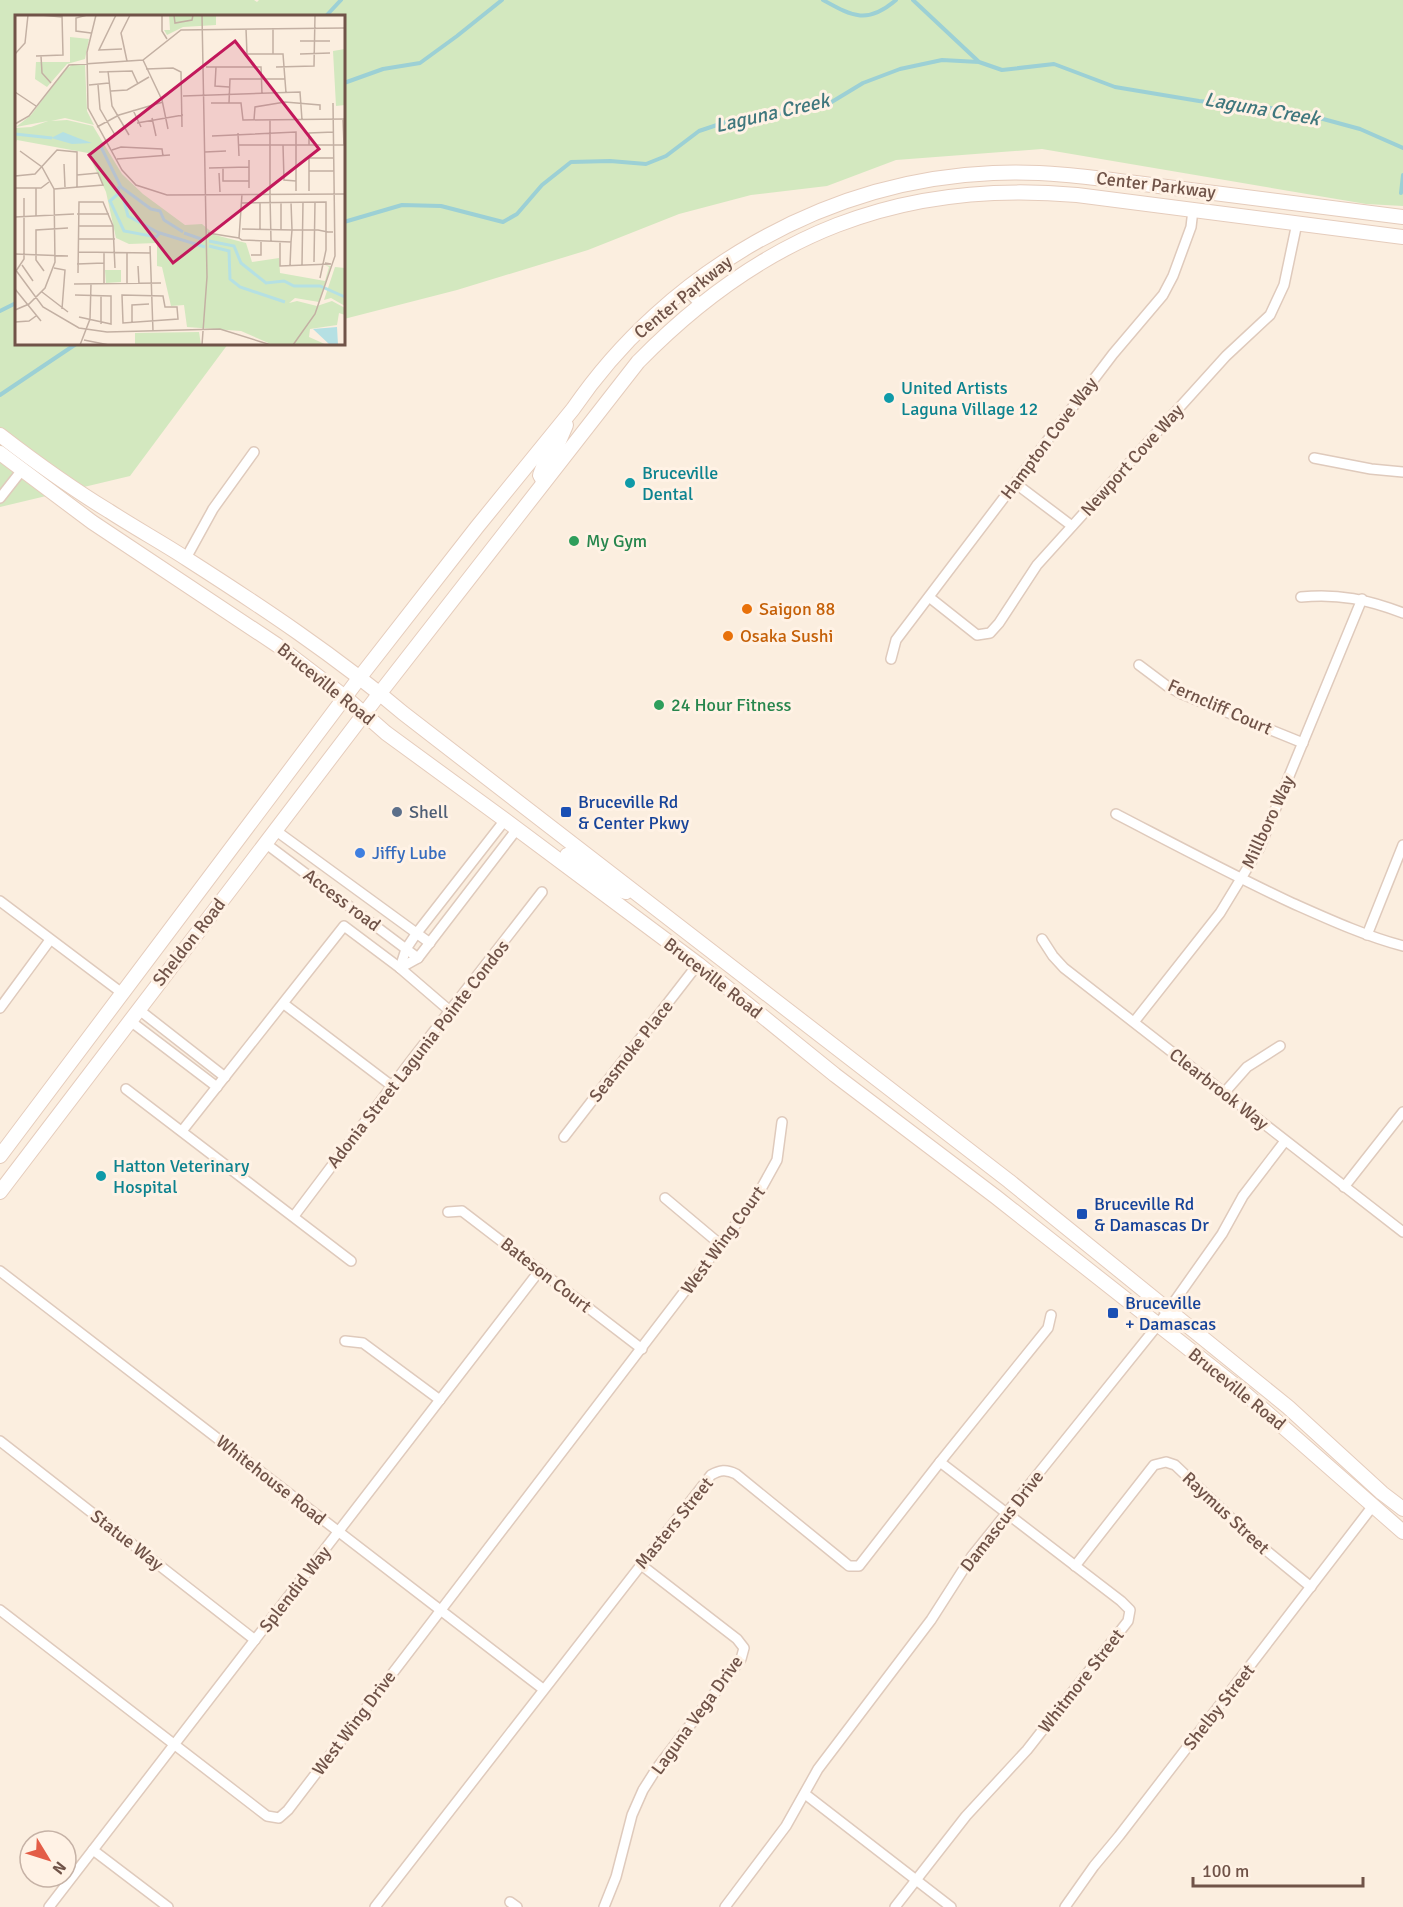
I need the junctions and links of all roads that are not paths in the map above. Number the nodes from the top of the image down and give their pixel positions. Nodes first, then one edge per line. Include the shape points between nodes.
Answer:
1 (1193, 210) junction
2 (1403, 217) edge
3 (1297, 223) junction
4 (1403, 237) edge
5 (686, 290) junction
6 (671, 302) junction
7 (700, 304) junction
8 (685, 317) junction
9 (573, 409) junction
10 (2, 437) edge
11 (254, 452) dead end
12 (0, 453) edge
13 (1314, 458) dead end
14 (22, 470) junction
15 (1403, 472) edge
16 (544, 482) junction
17 (1015, 483) junction
18 (0, 498) edge
19 (1072, 526) junction
20 (186, 558) junction
21 (929, 597) junction
22 (1301, 597) dead end
23 (1362, 599) junction
24 (1403, 613) edge
25 (891, 659) dead end
26 (1139, 665) dead end
27 (360, 677) junction
28 (380, 693) junction
29 (345, 698) junction
30 (364, 715) junction
31 (1303, 743) junction
32 (1116, 813) dead end
33 (505, 820) junction
34 (517, 829) junction
35 (275, 830) junction
36 (534, 842) junction
37 (265, 843) junction
38 (1403, 845) edge
39 (1242, 879) junction
40 (631, 890) junction
41 (542, 892) dead end
42 (0, 901) edge
43 (416, 934) junction
44 (1367, 934) junction
45 (1042, 939) dead end
46 (50, 940) junction
47 (430, 943) junction
48 (1403, 946) edge
49 (406, 949) junction
50 (418, 958) junction
51 (698, 964) junction
52 (400, 968) junction
53 (122, 993) junction
54 (284, 1004) junction
55 (0, 1008) edge
56 (450, 1011) junction
57 (134, 1014) junction
58 (1134, 1022) junction
59 (1280, 1046) dead end
60 (225, 1077) junction
61 (392, 1086) junction
62 (217, 1087) junction
63 (126, 1089) dead end
64 (1224, 1093) junction
65 (1403, 1112) edge
66 (782, 1122) dead end
67 (182, 1131) junction
68 (564, 1137) dead end
69 (1285, 1141) junction
70 (0, 1156) edge
71 (1344, 1187) junction
72 (0, 1192) edge
73 (665, 1198) dead end
74 (448, 1212) dead end
75 (294, 1216) junction
76 (1403, 1232) edge
77 (721, 1245) junction
78 (351, 1262) dead end
79 (540, 1270) junction
80 (0, 1271) edge
81 (1167, 1310) junction
82 (1051, 1315) dead end
83 (1157, 1326) junction
84 (345, 1341) dead end
85 (642, 1349) junction
86 (440, 1400) junction
87 (0, 1440) edge
88 (940, 1462) junction
89 (1372, 1507) junction
90 (1403, 1509) edge
91 (1007, 1514) junction
92 (339, 1532) junction
93 (1403, 1532) edge
94 (640, 1564) junction
95 (1075, 1566) junction
96 (1311, 1587) junction
97 (0, 1610) edge
98 (440, 1610) junction
99 (255, 1640) junction
100 (543, 1689) junction
101 (173, 1745) junction
102 (805, 1794) junction
103 (93, 1850) junction
104 (916, 1880) junction
105 (49, 1907) edge
106 (168, 1907) edge
107 (375, 1907) edge
108 (604, 1907) edge
109 (725, 1907) edge
110 (895, 1907) edge
111 (951, 1907) edge
112 (1065, 1907) edge

1 - 3 main road, Center Parkway
1 - 7 main road, Center Parkway via 1040,192 930,199 881,210 813,235 750,268
1 - 17 street, Hampton Cove Way via 1191,227 1163,295
2 - 5 main road, Center Parkway via 1069,174 969,174 892,188 825,209 763,238
3 - 4 main road, Center Parkway
3 - 19 street, Newport Cove Way via 1284,285 1270,315 1226,356
5 - 6 main road, Center Parkway
5 - 7 street
6 - 8 street
6 - 9 main road, Center Parkway via 626,344
7 - 8 main road, Center Parkway
8 - 16 main road, Center Parkway via 638,362
9 - 16 main road via 557,446 542,468
9 - 27 main road, Center Parkway
10 - 20 main road, Bruceville Road via 107,510
11 - 20 street via 216,505
12 - 14 main road, Bruceville Road
13 - 15 street
14 - 18 street
14 - 29 main road, Bruceville Road via 92,522 277,645
16 - 28 main road, Center Parkway
17 - 19 street
17 - 21 street, Hampton Cove Way
19 - 21 street, Newport Cove Way via 1036,565 990,633 977,634
20 - 27 main road, Bruceville Road
21 - 25 street, Hampton Cove Way via 896,640
22 - 23 street
23 - 24 street
23 - 31 street, Millboro Way
26 - 31 street, Ferncliff Court via 1182,694
27 - 28 main road, Bruceville Road
27 - 29 main road, Sheldon Road
28 - 30 main road, Sheldon Road
28 - 40 main road, Bruceville Road
29 - 30 main road, Bruceville Road
29 - 53 main road, Sheldon Road
30 - 33 main road, Bruceville Road
30 - 35 main road, Sheldon Road
31 - 39 street, Millboro Way via 1259,849
32 - 39 street
33 - 34 main road, Bruceville Road
33 - 43 street
34 - 36 main road, Bruceville Road
34 - 47 street
35 - 37 main road, Sheldon Road
35 - 43 street
36 - 40 main road via 558,848 616,889
36 - 51 main road, Bruceville Road
37 - 49 street, Access road
37 - 57 main road, Sheldon Road
38 - 44 street
39 - 44 street
39 - 58 street, Millboro Way
40 - 81 main road, Bruceville Road via 984,1161
41 - 56 street, Adonia Street Lagunia Pointe Condos
42 - 46 street
43 - 47 street
43 - 49 street
44 - 48 street
45 - 58 street, Clearbrook Way via 1064,968
46 - 53 street
46 - 55 street
47 - 50 street
49 - 50 street, Access road
49 - 52 street
50 - 52 street
51 - 68 street, Seasmoke Place
51 - 83 main road, Bruceville Road
52 - 54 street via 344,926
52 - 56 street
53 - 70 main road, Sheldon Road
54 - 60 street
54 - 61 street
56 - 61 street, Adonia Street Lagunia Pointe Condos
57 - 60 street
57 - 62 street
57 - 72 main road, Sheldon Road
58 - 64 street, Clearbrook Way
59 - 64 street via 1247,1067
60 - 62 street
61 - 75 street, Adonia Street Lagunia Pointe Condos
62 - 67 street
63 - 67 street
64 - 69 street, Clearbrook Way
65 - 71 street
66 - 77 street, West Wing Court via 777,1160 756,1198
67 - 75 street
69 - 71 street, Clearbrook Way
69 - 81 street, Damascus Drive
71 - 76 street, Clearbrook Way
73 - 77 street
74 - 79 street, Bateson Court via 462,1211
75 - 78 street
77 - 85 street, West Wing Court
79 - 85 street, Bateson Court
79 - 86 street, Splendid Way
80 - 92 street, Whitehouse Road
81 - 83 street, Damascus Drive
81 - 90 main road, Bruceville Road via 1288,1407
82 - 88 street, Masters Street via 1048,1328
83 - 89 main road, Bruceville Road via 1269,1413
83 - 91 street, Damascus Drive
84 - 86 street via 363,1343
85 - 98 street, West Wing Drive
86 - 92 street, Splendid Way
87 - 99 street, Statue Way
88 - 91 street, Whitmore Street
88 - 94 street, Masters Street via 859,1566 849,1566 728,1470 711,1475
89 - 93 main road, Bruceville Road
89 - 96 street, Shelby Street
91 - 95 street, Whitmore Street
91 - 102 street, Damascus Drive via 972,1556 932,1620 818,1769
92 - 98 street, Whitehouse Road
92 - 99 street, Splendid Way
94 - 100 street, Masters Street
94 - 108 street, Laguna Vega Drive via 744,1648 741,1659 643,1790
95 - 96 street, Raymus Street via 1154,1465 1166,1462 1197,1484 1256,1542
95 - 104 street, Whitmore Street via 1130,1610 1128,1621 1027,1750 966,1816
96 - 112 street, Shelby Street
97 - 101 street, West Wing Drive
98 - 100 street, Whitehouse Road
98 - 101 street, West Wing Drive via 279,1818 267,1816
99 - 101 street, Splendid Way
100 - 107 street, Masters Street
101 - 103 street, Splendid Way
102 - 104 street
102 - 109 street, Damascus Drive via 780,1835
103 - 105 street, Splendid Way
103 - 106 street
104 - 110 street, Whitmore Street
104 - 111 street

